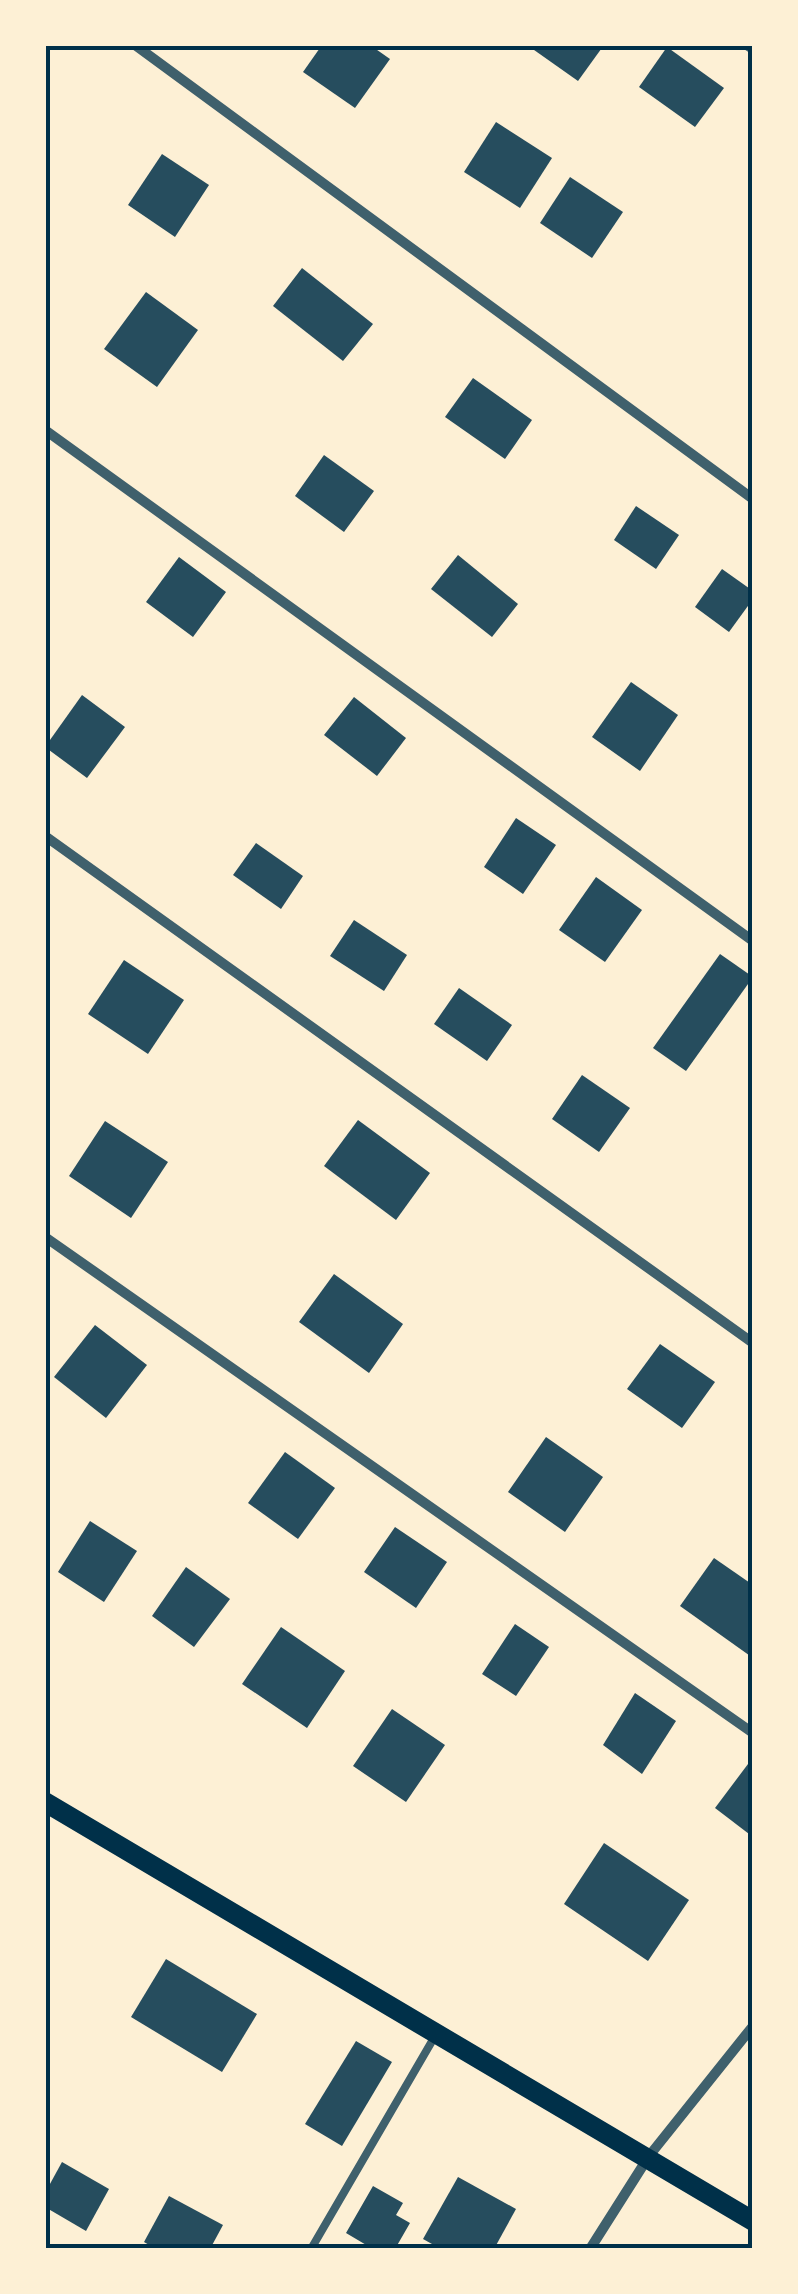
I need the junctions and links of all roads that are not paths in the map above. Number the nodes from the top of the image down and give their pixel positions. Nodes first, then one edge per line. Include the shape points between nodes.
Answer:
1 (135, 45) edge
2 (45, 430) edge
3 (753, 499) edge
4 (45, 836) edge
5 (753, 941) edge
6 (45, 1237) edge
7 (753, 1343) edge
8 (753, 1733) edge
9 (45, 1802) edge
10 (753, 2026) edge
11 (438, 2032) junction
12 (649, 2156) junction
13 (753, 2222) edge
14 (310, 2249) edge
15 (590, 2249) edge

1 - 3 street
2 - 5 street
4 - 7 street
6 - 8 street
9 - 11 main road
10 - 12 street
11 - 12 main road
11 - 14 lane
12 - 13 main road
12 - 15 street

